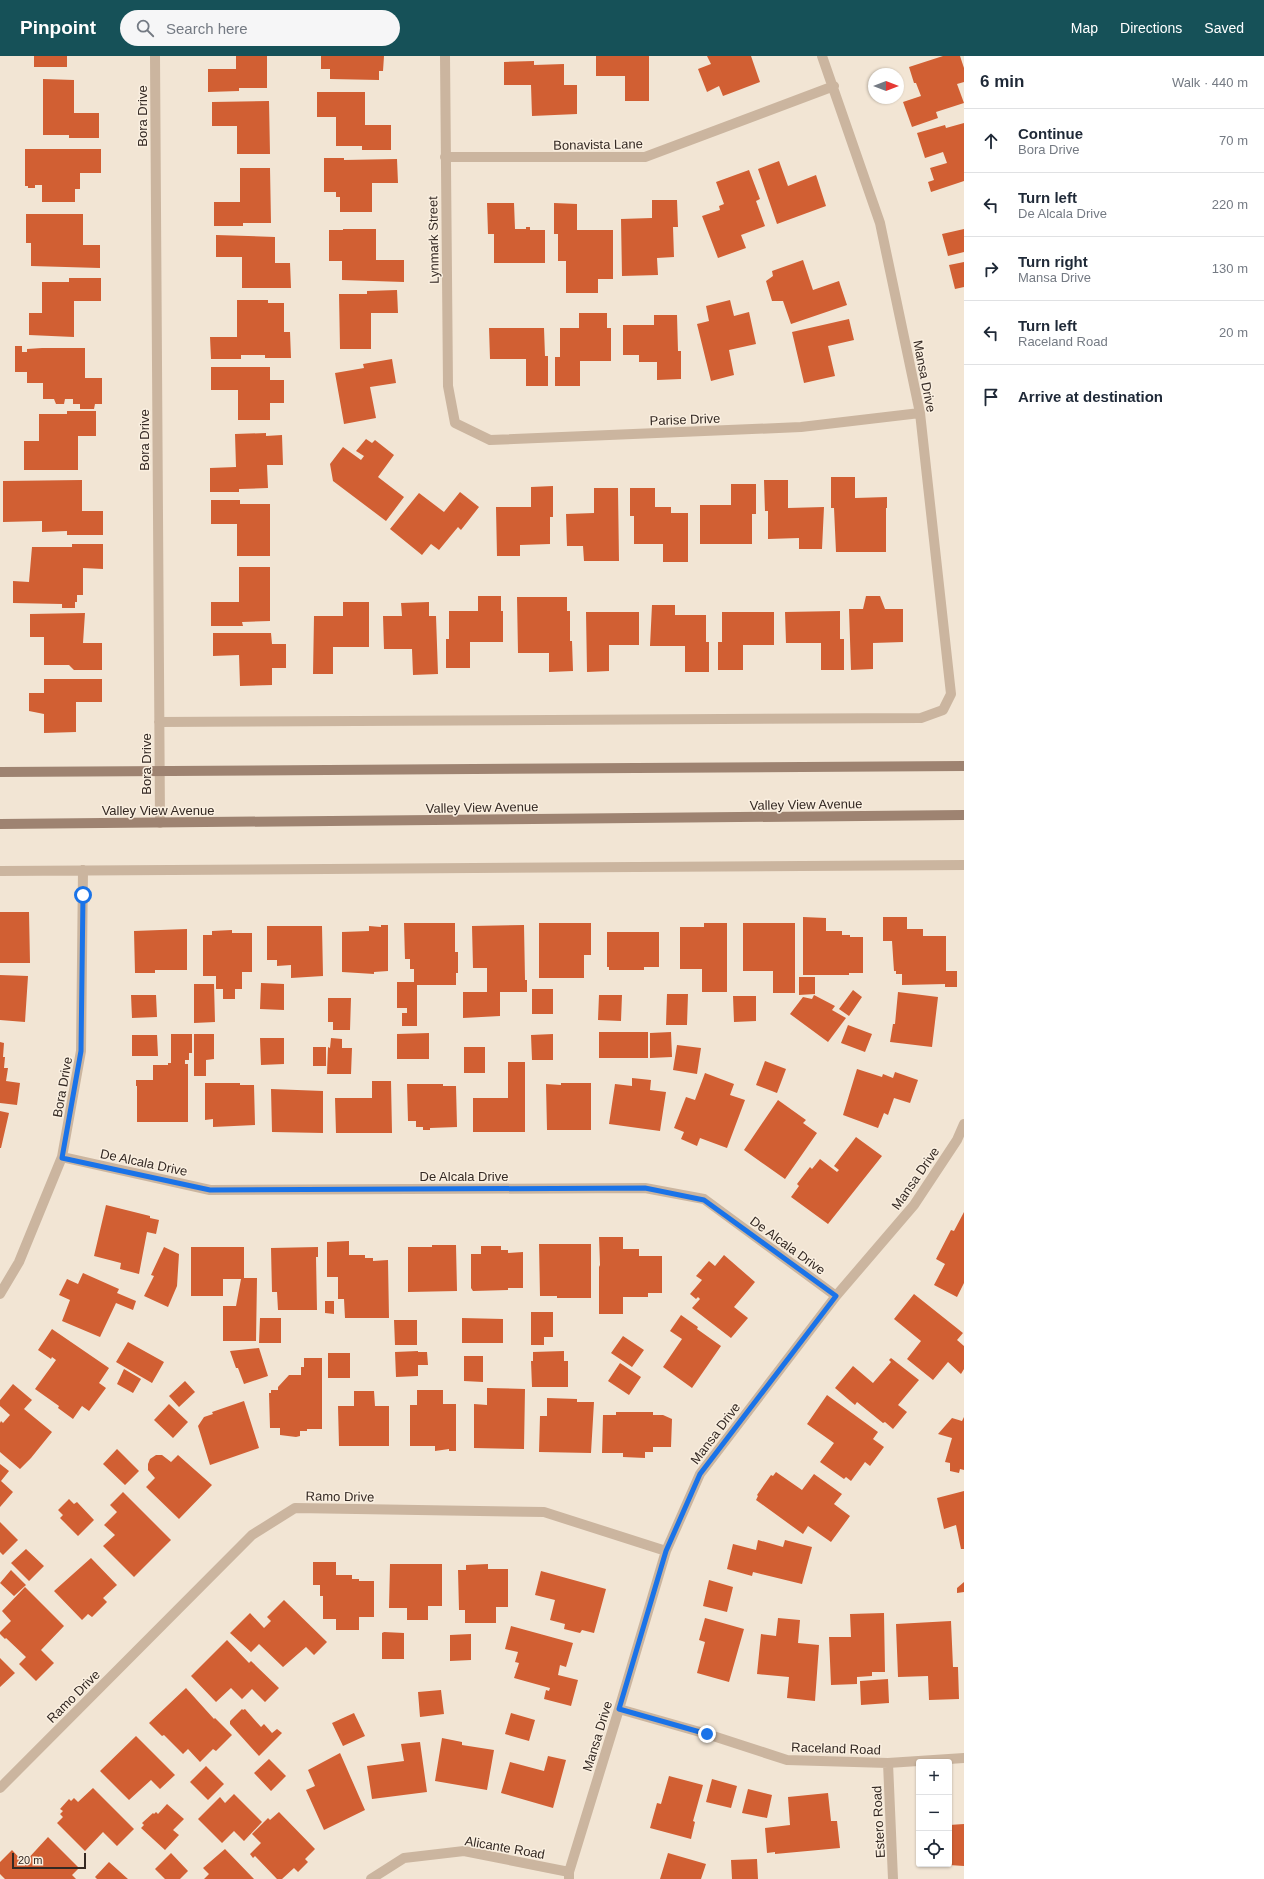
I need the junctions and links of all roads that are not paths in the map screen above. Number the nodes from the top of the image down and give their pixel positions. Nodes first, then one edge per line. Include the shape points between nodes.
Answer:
1 (155, 56) edge
2 (445, 56) edge
3 (822, 56) edge
4 (834, 86) junction
5 (445, 157) junction
6 (920, 413) junction
7 (455, 423) joint
8 (159, 722) junction
9 (964, 766) edge
10 (160, 771) junction
11 (0, 772) edge
12 (964, 815) edge
13 (160, 823) junction
14 (0, 824) edge
15 (964, 865) edge
16 (83, 870) junction
17 (0, 871) edge
18 (964, 1124) edge
19 (960, 1142) edge
20 (62, 1158) junction
21 (0, 1294) edge
22 (836, 1296) junction
23 (666, 1551) junction
24 (619, 1709) junction
25 (964, 1758) edge
26 (888, 1763) junction
27 (0, 1788) edge
28 (569, 1875) edge
29 (371, 1879) edge
30 (893, 1879) edge

1 - 8 street, Bora Drive
2 - 5 street, Lynmark Street
3 - 4 street, Mansa Drive
4 - 5 street, Bonavista Lane via 645,157
4 - 6 street, Mansa Drive via 880,223
5 - 7 street, Lynmark Street via 448,386
6 - 7 street, Parise Drive via 801,427 490,440
6 - 8 street, Mansa Drive via 951,694 943,710 921,718
8 - 10 street, Bora Drive
9 - 10 main road
10 - 11 main road
10 - 13 street, Bora Drive
12 - 13 main road, Valley View Avenue
13 - 14 main road, Valley View Avenue
15 - 16 street
16 - 17 street
16 - 20 street, Bora Drive via 81,1051
18 - 19 street, Mansa Drive
19 - 22 street, Mansa Drive via 914,1205
20 - 21 street, Bora Drive via 19,1262
20 - 22 street, De Alcala Drive via 210,1190 645,1188 704,1200
22 - 23 street, Mansa Drive via 700,1474
23 - 24 street, Mansa Drive
23 - 27 street, Ramo Drive via 544,1512 296,1508 252,1535
24 - 26 street, Raceland Road via 787,1760
24 - 28 street, Mansa Drive
25 - 26 street, Raceland Road
26 - 30 street, Estero Road
28 - 29 street, Alicante Road via 464,1851 404,1858

